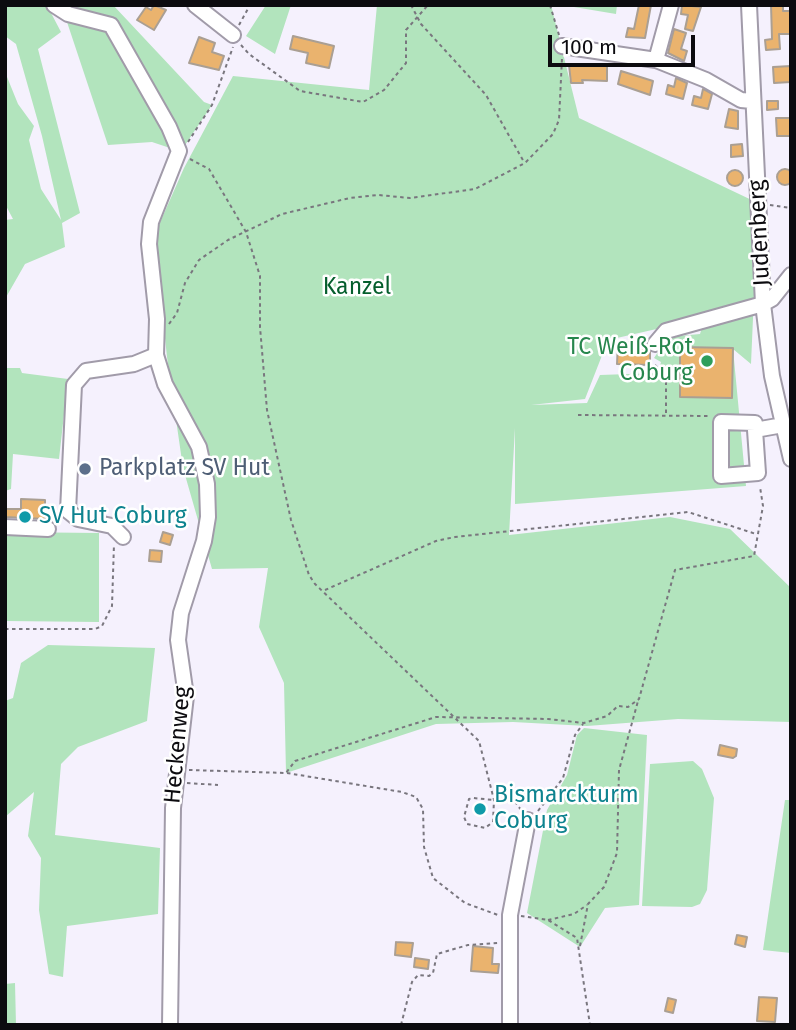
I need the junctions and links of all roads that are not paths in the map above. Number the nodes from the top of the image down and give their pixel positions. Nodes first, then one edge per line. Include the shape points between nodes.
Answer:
1 (54, 5) edge
2 (195, 5) edge
3 (671, 5) edge
4 (748, 5) edge
5 (233, 35) road end
6 (562, 46) road end
7 (656, 60) junction
8 (752, 101) junction
9 (791, 275) edge
10 (763, 304) junction
11 (655, 344) dead end
12 (156, 348) junction
13 (783, 425) junction
14 (755, 430) junction
15 (791, 459) edge
16 (5, 527) edge
17 (48, 530) dead end
18 (118, 531) road end
19 (528, 820) road end
20 (170, 1025) edge
21 (510, 1025) edge

1 - 12 street, Heckenweg via 68,14 111,25 176,139 179,154 151,222
2 - 5 street
3 - 7 street
4 - 8 street, Judenberg
6 - 7 street
7 - 8 street
8 - 10 street, Judenberg
9 - 10 street
10 - 11 street via 666,331
10 - 13 street, Judenberg
12 - 18 street via 134,364 86,371 74,385 68,511 78,519
12 - 20 street, Heckenweg via 165,384 199,447 208,484 204,541 181,613 178,640 186,696 176,775
13 - 14 street
13 - 15 street, Judenberg
14 - 14 street via 755,423 721,422 721,475 758,473
16 - 17 street
19 - 21 street via 510,915

